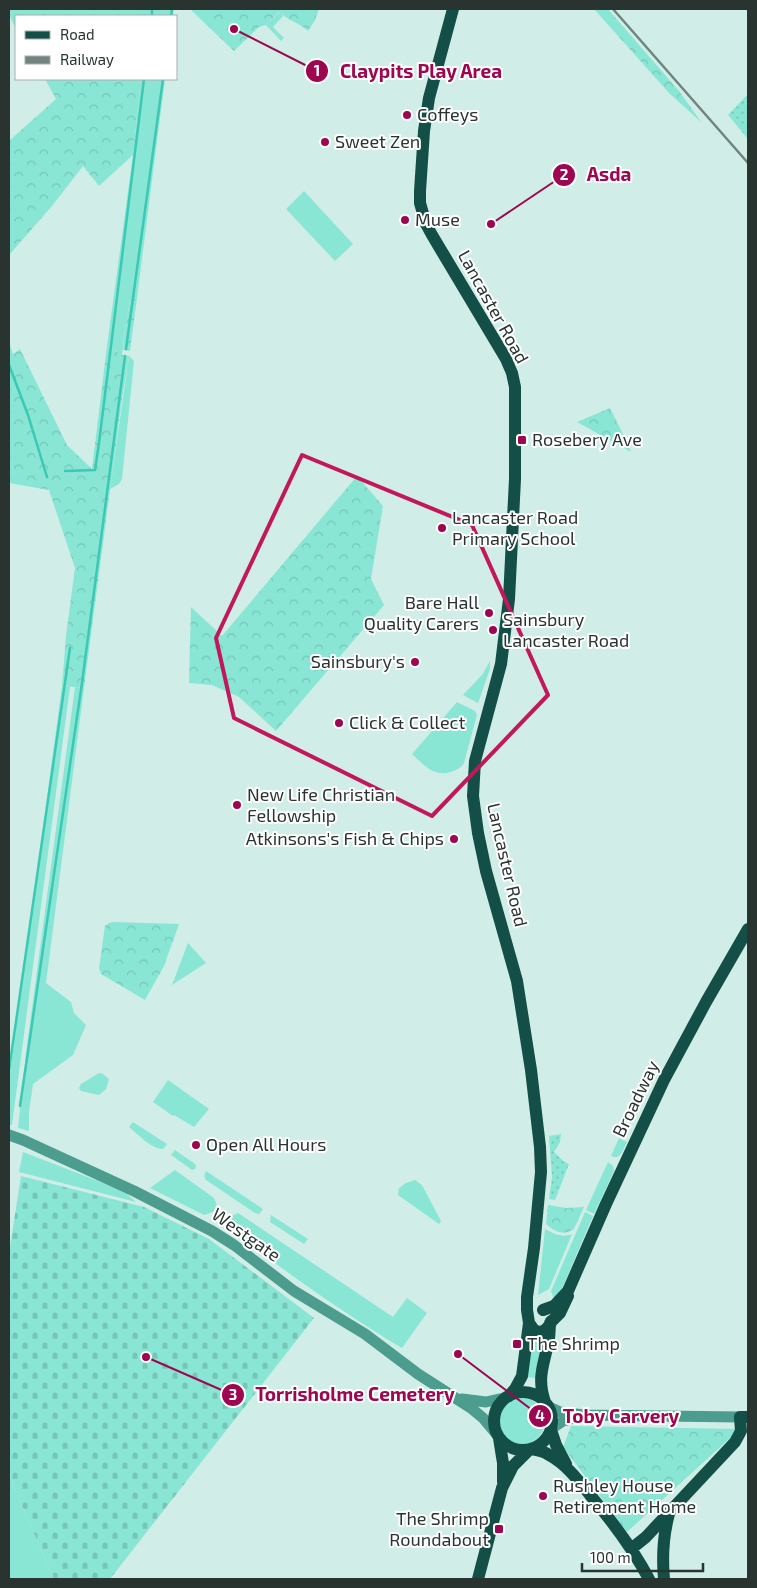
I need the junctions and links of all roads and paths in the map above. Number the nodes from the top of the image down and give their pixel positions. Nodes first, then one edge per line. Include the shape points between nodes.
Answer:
1 (453, 9) edge
2 (748, 929) edge
3 (9, 1135) edge
4 (530, 1278) junction
5 (568, 1291) junction
6 (542, 1310) junction
7 (529, 1322) junction
8 (550, 1324) junction
9 (446, 1394) junction
10 (508, 1396) junction
11 (546, 1404) junction
12 (584, 1416) junction
13 (744, 1417) edge
14 (551, 1429) junction
15 (499, 1437) junction
16 (530, 1449) junction
17 (573, 1474) junction
18 (502, 1488) junction
19 (670, 1512) junction
20 (631, 1549) junction
21 (478, 1579) edge
22 (649, 1579) edge
23 (664, 1579) edge

1 - 4 main road, Lancaster Road via 426,116 420,202 429,229 506,359 515,387 510,599 501,664 475,761 473,790 484,863 517,981 532,1079 541,1172
2 - 5 main road, Broadway via 664,1080
3 - 9 street, Westgate via 134,1191 212,1231 294,1291 365,1334
4 - 6 main road, Lancaster Road via 534,1300
4 - 7 main road, Lancaster Road via 526,1302
5 - 6 main road, Broadway via 554,1306
5 - 8 main road, Broadway via 564,1308
6 - 7 main road via 531,1313
6 - 8 main road via 549,1315
7 - 8 main road via 539,1332
7 - 10 main road, Lancaster Road via 522,1376
8 - 11 main road via 541,1381
9 - 10 street, Westgate via 481,1402
9 - 15 street, Westgate via 483,1418
10 - 11 main road via 525,1392 539,1397
10 - 15 main road via 494,1418
11 - 12 street via 560,1412
11 - 14 main road via 551,1414
12 - 13 street
12 - 14 street via 563,1421
13 - 19 main road via 739,1437
14 - 16 main road via 544,1441
14 - 17 main road
15 - 16 main road via 512,1448
15 - 18 main road via 504,1463
16 - 17 main road via 552,1456
16 - 18 main road via 514,1466
17 - 20 main road
18 - 21 main road
19 - 20 main road
19 - 23 main road via 663,1549
20 - 22 main road

